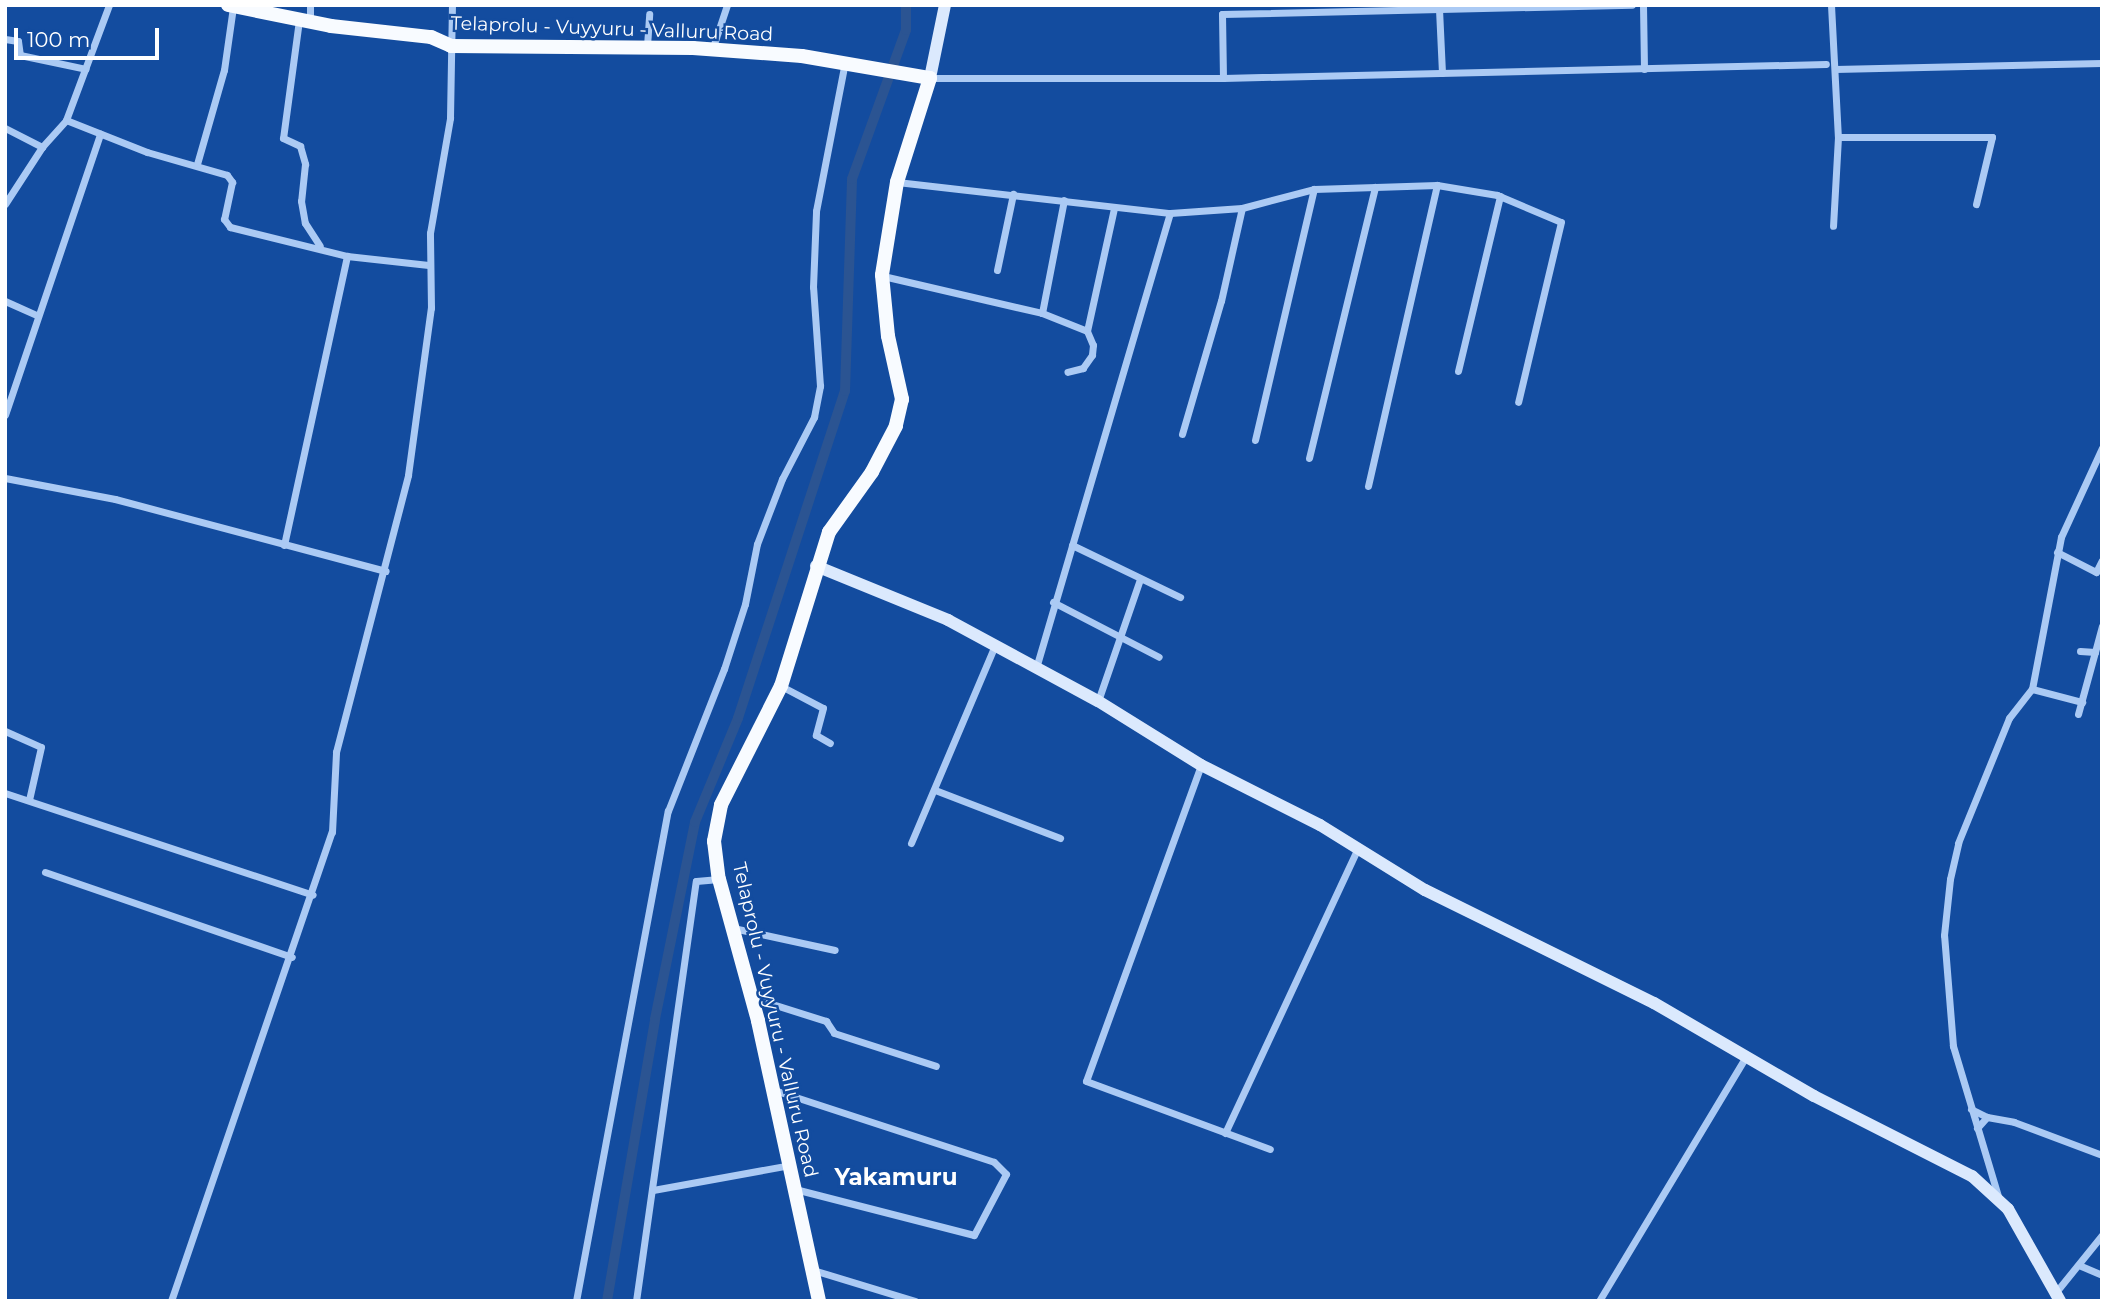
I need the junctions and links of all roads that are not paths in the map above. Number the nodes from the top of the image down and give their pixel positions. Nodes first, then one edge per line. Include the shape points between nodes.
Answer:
1 (109, 5) edge
2 (452, 5) edge
3 (727, 5) edge
4 (945, 5) edge
5 (1632, 5) edge
6 (1643, 5) edge
7 (1831, 5) edge
8 (230, 6) edge
9 (1439, 9) junction
10 (649, 14) dead end
11 (306, 15) edge
12 (5, 39) edge
13 (451, 46) junction
14 (647, 46) junction
15 (711, 51) junction
16 (845, 61) junction
17 (1826, 64) dead end
18 (2102, 64) edge
19 (86, 69) junction
20 (1644, 69) junction
21 (1835, 69) junction
22 (1442, 73) junction
23 (930, 78) junction
24 (1223, 78) junction
25 (66, 120) junction
26 (5, 128) edge
27 (100, 134) junction
28 (1838, 137) junction
29 (42, 147) junction
30 (197, 164) junction
31 (897, 182) junction
32 (1437, 185) junction
33 (1376, 187) junction
34 (1314, 190) junction
35 (1013, 194) junction
36 (1500, 197) junction
37 (1064, 200) junction
38 (5, 204) edge
39 (1976, 204) dead end
40 (1114, 208) junction
41 (1242, 208) junction
42 (1170, 213) junction
43 (1833, 226) dead end
44 (320, 246) junction
45 (347, 256) junction
46 (429, 265) junction
47 (997, 270) dead end
48 (882, 275) junction
49 (5, 301) edge
50 (1042, 313) junction
51 (36, 315) junction
52 (1087, 331) junction
53 (1458, 371) dead end
54 (1067, 372) dead end
55 (1518, 402) dead end
56 (5, 415) edge
57 (1182, 435) dead end
58 (1255, 440) dead end
59 (2101, 454) edge
60 (1309, 458) dead end
61 (5, 478) edge
62 (1368, 486) dead end
63 (284, 545) junction
64 (1072, 545) junction
65 (2057, 552) junction
66 (2102, 560) edge
67 (816, 566) junction
68 (386, 571) junction
69 (2099, 574) edge
70 (1140, 579) junction
71 (1180, 597) dead end
72 (1054, 602) junction
73 (2102, 626) edge
74 (1122, 638) junction
75 (995, 645) junction
76 (2080, 651) dead end
77 (2095, 652) junction
78 (1159, 657) dead end
79 (1036, 668) junction
80 (781, 686) junction
81 (2032, 689) junction
82 (1098, 702) junction
83 (2082, 702) junction
84 (2078, 714) dead end
85 (5, 731) edge
86 (830, 743) dead end
87 (1200, 765) junction
88 (935, 790) junction
89 (5, 793) edge
90 (29, 800) junction
91 (1060, 838) dead end
92 (911, 842) dead end
93 (1358, 848) junction
94 (45, 872) dead end
95 (719, 879) junction
96 (313, 895) junction
97 (733, 927) junction
98 (835, 950) dead end
99 (292, 957) junction
100 (752, 997) junction
101 (1746, 1056) junction
102 (936, 1066) dead end
103 (774, 1090) junction
104 (1971, 1110) junction
105 (1987, 1117) junction
106 (1977, 1128) junction
107 (1225, 1133) junction
108 (1270, 1149) dead end
109 (2102, 1155) edge
110 (790, 1166) junction
111 (795, 1189) junction
112 (653, 1190) junction
113 (1998, 1196) junction
114 (2102, 1235) edge
115 (2081, 1266) junction
116 (813, 1270) junction
117 (2102, 1275) edge
118 (2058, 1297) edge
119 (170, 1301) edge
120 (576, 1301) edge
121 (636, 1301) edge
122 (819, 1301) edge
123 (915, 1301) edge
124 (1599, 1301) edge

1 - 19 street
2 - 13 street
3 - 15 street
4 - 23 main road
5 - 9 street
6 - 20 street
7 - 21 street
8 - 11 main road, Telaprolu - Vuyyuru - Valluru Road
8 - 30 street via 224,70
9 - 22 street
9 - 24 street via 1222,14
10 - 14 street
11 - 13 main road, Telaprolu - Vuyyuru - Valluru Road via 431,37
11 - 44 street via 284,138 300,146 305,164 301,201 305,223
12 - 19 street via 18,41 20,55
13 - 14 main road, Telaprolu - Vuyyuru - Valluru Road
13 - 46 street via 450,118
14 - 15 main road, Telaprolu - Vuyyuru - Valluru Road
15 - 16 main road, Telaprolu - Vuyyuru - Valluru Road
16 - 23 main road, Telaprolu - Vuyyuru - Valluru Road
16 - 120 street via 816,211 813,287 820,386 814,416 757,544 728,656 668,811
17 - 20 street
18 - 21 street
19 - 25 street
20 - 22 street
21 - 28 street
22 - 24 street
23 - 24 street
23 - 31 main road, Telaprolu - Vuyyuru - Valluru Road
25 - 27 street
25 - 29 street
26 - 29 street
27 - 30 street via 146,152
27 - 51 street
28 - 39 street via 1992,137
28 - 43 street
29 - 38 street
30 - 44 street via 231,179 224,214 227,225
31 - 35 street
31 - 48 main road, Telaprolu - Vuyyuru - Valluru Road
32 - 33 street
32 - 36 street
32 - 62 street
33 - 34 street
33 - 60 street
34 - 41 street
34 - 58 street
35 - 37 street
35 - 47 street
36 - 53 street
36 - 55 street via 1561,222
37 - 40 street
37 - 50 street
40 - 42 street
40 - 52 street
41 - 42 street
41 - 57 street
42 - 64 street
44 - 45 street
45 - 46 street
45 - 63 street
46 - 68 street via 431,308 420,390 400,521
48 - 50 street
48 - 67 main road, Telaprolu - Vuyyuru - Valluru Road via 888,336 902,399 896,426 872,472 829,532
49 - 51 street
50 - 52 street
51 - 56 street
52 - 54 street via 1093,345 1091,355 1083,368
59 - 65 street
61 - 63 street via 115,499
63 - 68 street
64 - 70 street
64 - 72 street
65 - 69 street
65 - 81 street
66 - 69 street
67 - 75 main road via 914,603
67 - 80 main road, Telaprolu - Vuyyuru - Valluru Road
68 - 96 street via 336,752 332,832
70 - 71 street
70 - 74 street
72 - 74 street
72 - 79 street
73 - 77 street
74 - 78 street
74 - 82 street
75 - 79 main road
75 - 88 street
76 - 77 street
77 - 83 street
79 - 82 main road
80 - 86 street via 823,708 816,735
80 - 95 main road, Telaprolu - Vuyyuru - Valluru Road via 721,804 714,841
81 - 83 street
81 - 104 street via 2009,719 1958,843 1950,879 1944,935 1946,995 1953,1046
82 - 87 main road
83 - 84 street
85 - 90 street via 41,747
87 - 93 main road
87 - 107 street via 1086,1081
88 - 91 street
88 - 92 street
89 - 90 street
90 - 96 street
93 - 101 main road via 1425,890 1615,982
93 - 107 street
94 - 99 street
95 - 97 main road, Telaprolu - Vuyyuru - Valluru Road
95 - 112 street via 696,881
96 - 99 street
97 - 98 street
97 - 100 main road, Telaprolu - Vuyyuru - Valluru Road
99 - 119 street
100 - 102 street via 826,1021 834,1033
100 - 103 main road, Telaprolu - Vuyyuru - Valluru Road
101 - 113 main road via 1972,1176
101 - 124 street
103 - 110 main road, Telaprolu - Vuyyuru - Valluru Road
103 - 111 street via 994,1162 1006,1174 974,1234
104 - 105 street
104 - 106 street
105 - 106 street
105 - 109 street via 2014,1122
106 - 113 street
107 - 108 street
110 - 111 main road, Telaprolu - Vuyyuru - Valluru Road
110 - 112 street
111 - 116 main road, Telaprolu - Vuyyuru - Valluru Road
112 - 121 street
113 - 118 main road
114 - 115 street
115 - 117 street
115 - 118 street
116 - 122 main road, Telaprolu - Vuyyuru - Valluru Road
116 - 123 street

